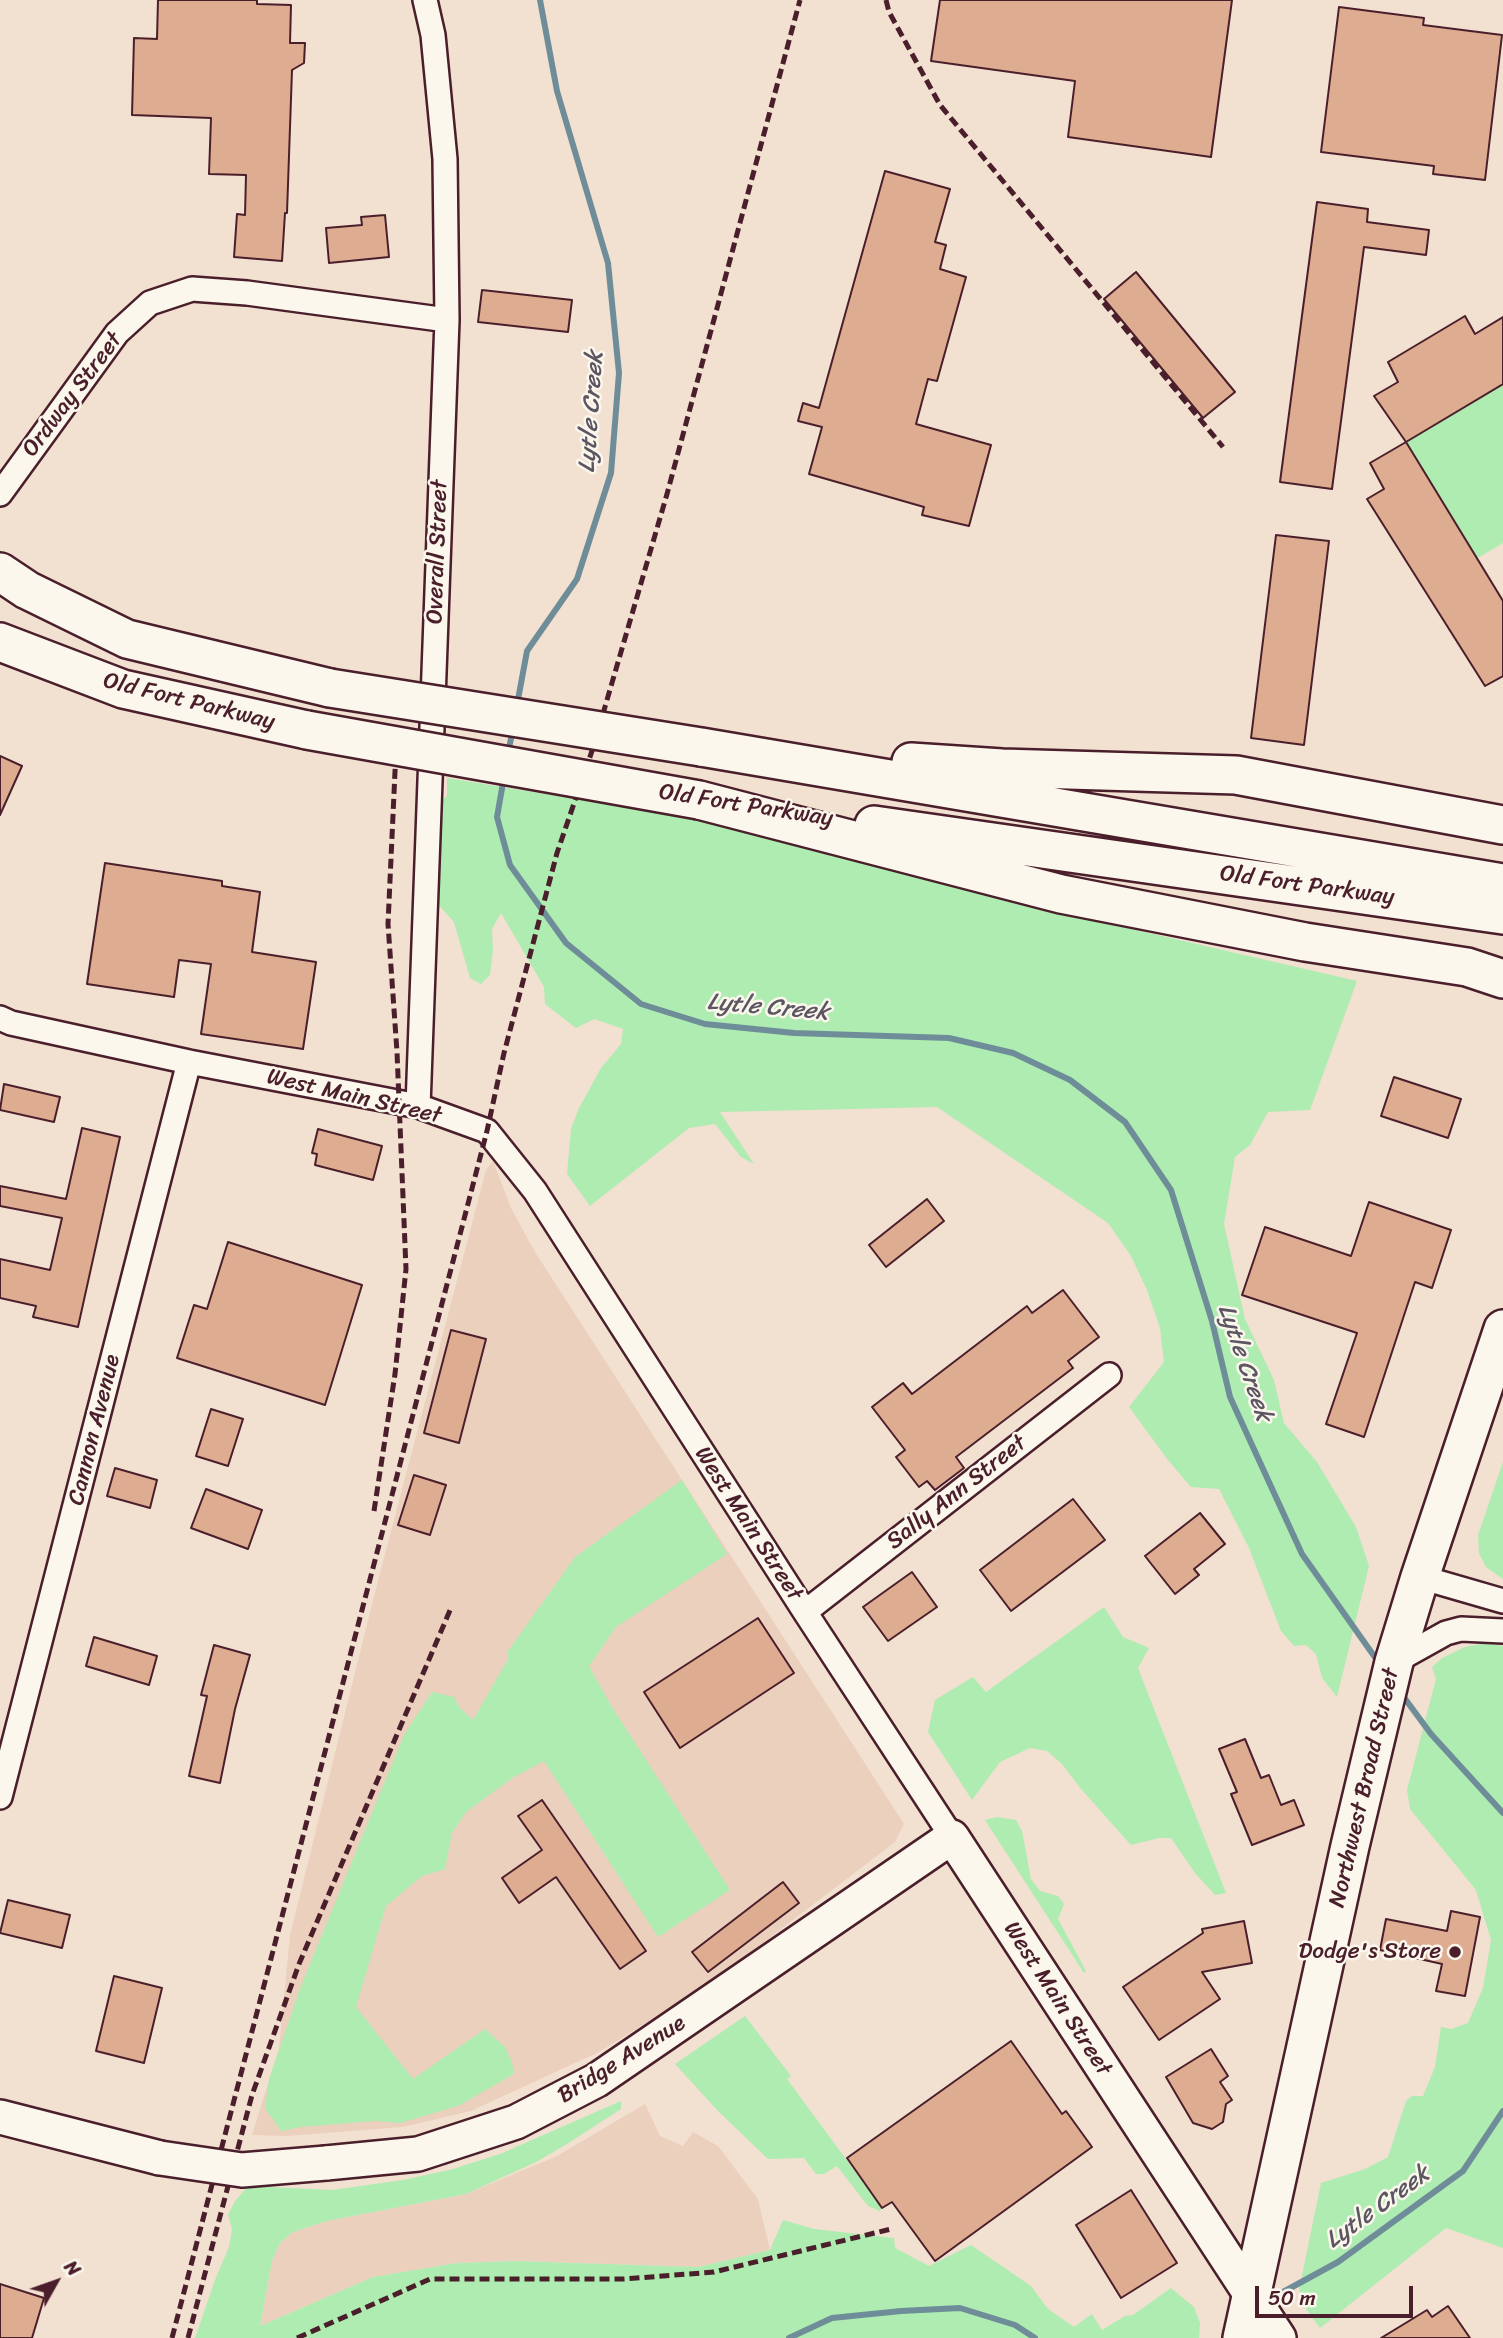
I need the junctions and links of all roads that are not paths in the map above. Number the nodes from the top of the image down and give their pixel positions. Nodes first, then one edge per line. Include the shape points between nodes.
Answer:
1 (425, 0) edge
2 (447, 320) junction
3 (0, 494) edge
4 (0, 572) edge
5 (0, 642) edge
6 (701, 747) junction
7 (699, 800) junction
8 (1500, 826) edge
9 (1503, 883) edge
10 (1419, 886) junction
11 (1503, 915) edge
12 (1503, 964) edge
13 (1467, 967) junction
14 (1503, 979) edge
15 (0, 1018) edge
16 (189, 1062) junction
17 (418, 1106) junction
18 (1503, 1329) edge
19 (1109, 1375) dead end
20 (1420, 1577) junction
21 (1503, 1601) edge
22 (805, 1612) junction
23 (1503, 1631) edge
24 (1394, 1662) junction
25 (0, 1797) edge
26 (952, 1837) junction
27 (0, 2117) edge
28 (1241, 2280) junction
29 (1266, 2337) edge

1 - 2 street, Overall Street via 433,35 445,159
2 - 3 street, Ordway Street via 192,289 150,303 117,333
2 - 17 street, Overall Street
4 - 6 main road, Old Fort Parkway, bridge via 127,639 330,688
5 - 7 main road, Old Fort Parkway, bridge via 122,689 307,730
6 - 8 main road via 1002,768 1237,775
6 - 10 main road, Old Fort Parkway
7 - 10 main road, Old Fort Parkway
7 - 13 main road via 1061,894 1306,942
9 - 10 main road
10 - 11 main road, Old Fort Parkway
12 - 13 main road
13 - 14 main road
15 - 16 street, West Main Street
16 - 17 street, West Main Street
16 - 25 street, Cannon Avenue
17 - 22 street, West Main Street via 487,1131 535,1191
18 - 20 main road, Northwest Broad Street
19 - 22 street, Sally Ann Street
20 - 21 street
20 - 24 main road, Northwest Broad Street
22 - 26 street, West Main Street
23 - 24 street via 1446,1633
24 - 28 main road, Northwest Broad Street via 1261,2245
26 - 27 street, Bridge Avenue, bridge via 597,2080 516,2122 418,2154 242,2171 160,2158
26 - 28 street, West Main Street
28 - 29 main road, Northwest Broad Street

